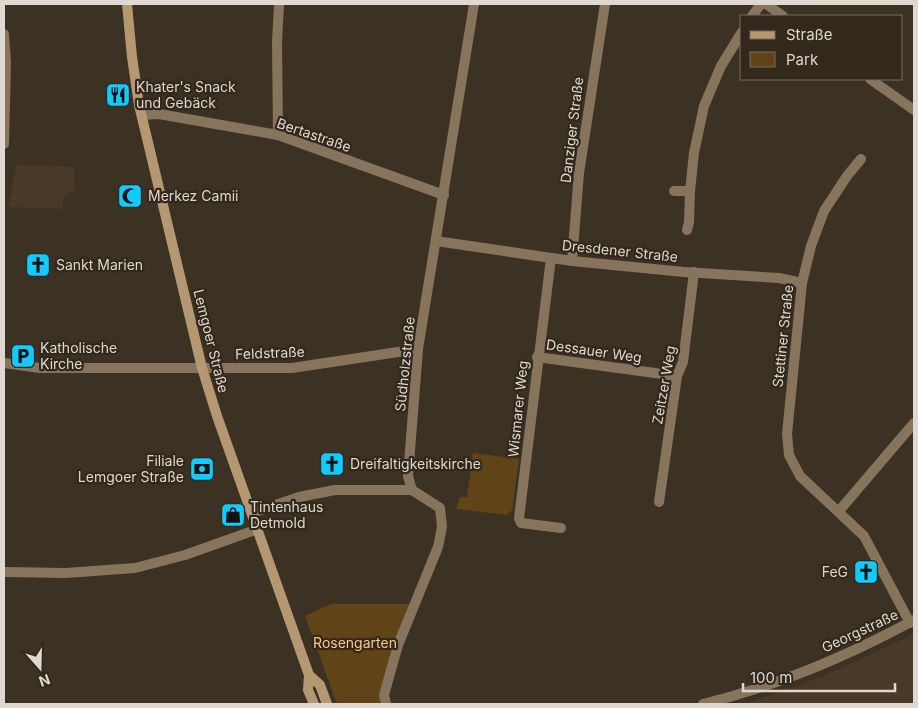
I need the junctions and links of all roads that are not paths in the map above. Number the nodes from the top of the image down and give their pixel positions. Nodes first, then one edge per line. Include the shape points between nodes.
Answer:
1 (127, 4) edge
2 (280, 4) edge
3 (474, 4) edge
4 (605, 4) edge
5 (766, 4) edge
6 (753, 15) edge
7 (782, 15) edge
8 (4, 34) edge
9 (740, 35) edge
10 (871, 80) edge
11 (914, 110) edge
12 (142, 116) junction
13 (278, 135) junction
14 (4, 144) edge
15 (861, 159) dead end
16 (690, 191) junction
17 (674, 192) dead end
18 (444, 195) junction
19 (687, 230) dead end
20 (436, 241) junction
21 (551, 258) junction
22 (572, 261) junction
23 (694, 272) junction
24 (802, 283) junction
25 (418, 349) junction
26 (537, 357) junction
27 (4, 362) edge
28 (202, 368) junction
29 (677, 376) junction
30 (914, 423) edge
31 (412, 490) junction
32 (659, 502) dead end
33 (839, 511) junction
34 (252, 513) junction
35 (561, 528) dead end
36 (258, 529) junction
37 (4, 572) edge
38 (912, 622) edge
39 (309, 675) junction
40 (314, 704) edge
41 (327, 704) edge
42 (386, 704) edge
43 (703, 704) edge

1 - 12 main road, Lemgoer Straße
2 - 13 street
3 - 18 street, Südholzstraße
4 - 22 street, Danziger Straße via 580,173
5 - 6 street
5 - 7 street
8 - 14 street
9 - 16 street via 721,66 704,106
10 - 11 street
12 - 13 street, Bertastraße via 159,114
12 - 28 main road, Lemgoer Straße
13 - 18 street, Bertastraße
15 - 24 street, Stettiner Straße via 824,211
16 - 17 street
16 - 19 street
18 - 20 street, Südholzstraße
20 - 21 street, Dresdener Straße
20 - 25 street, Südholzstraße
21 - 22 street, Dresdener Straße
21 - 26 street, Wismarer Weg
22 - 23 street, Dresdener Straße
23 - 24 street, Dresdener Straße via 779,278
23 - 29 street, Zeitzer Weg via 683,362
24 - 33 street, Stettiner Straße via 787,434 789,455 800,476
25 - 28 street, Feldstraße via 292,368
25 - 31 street, Südholzstraße via 408,476
26 - 29 street, Dessauer Weg
26 - 35 street, Wismarer Weg via 519,518 521,523
27 - 28 street, Feldstraße via 40,368
28 - 34 main road, Lemgoer Straße
29 - 32 street, Zeitzer Weg
30 - 33 street
31 - 34 street via 335,490 299,497
31 - 42 street via 440,508 442,528 438,547 398,645 384,695
33 - 38 street, Stettiner Straße via 864,536
34 - 36 main road, Lemgoer Straße
36 - 37 street via 185,555 135,568 66,573
36 - 39 main road, Lemgoer Straße
38 - 43 street, Georgstraße via 827,662
39 - 40 main road, Lemgoer Straße via 308,690
39 - 41 main road, Lemgoer Straße via 320,685

